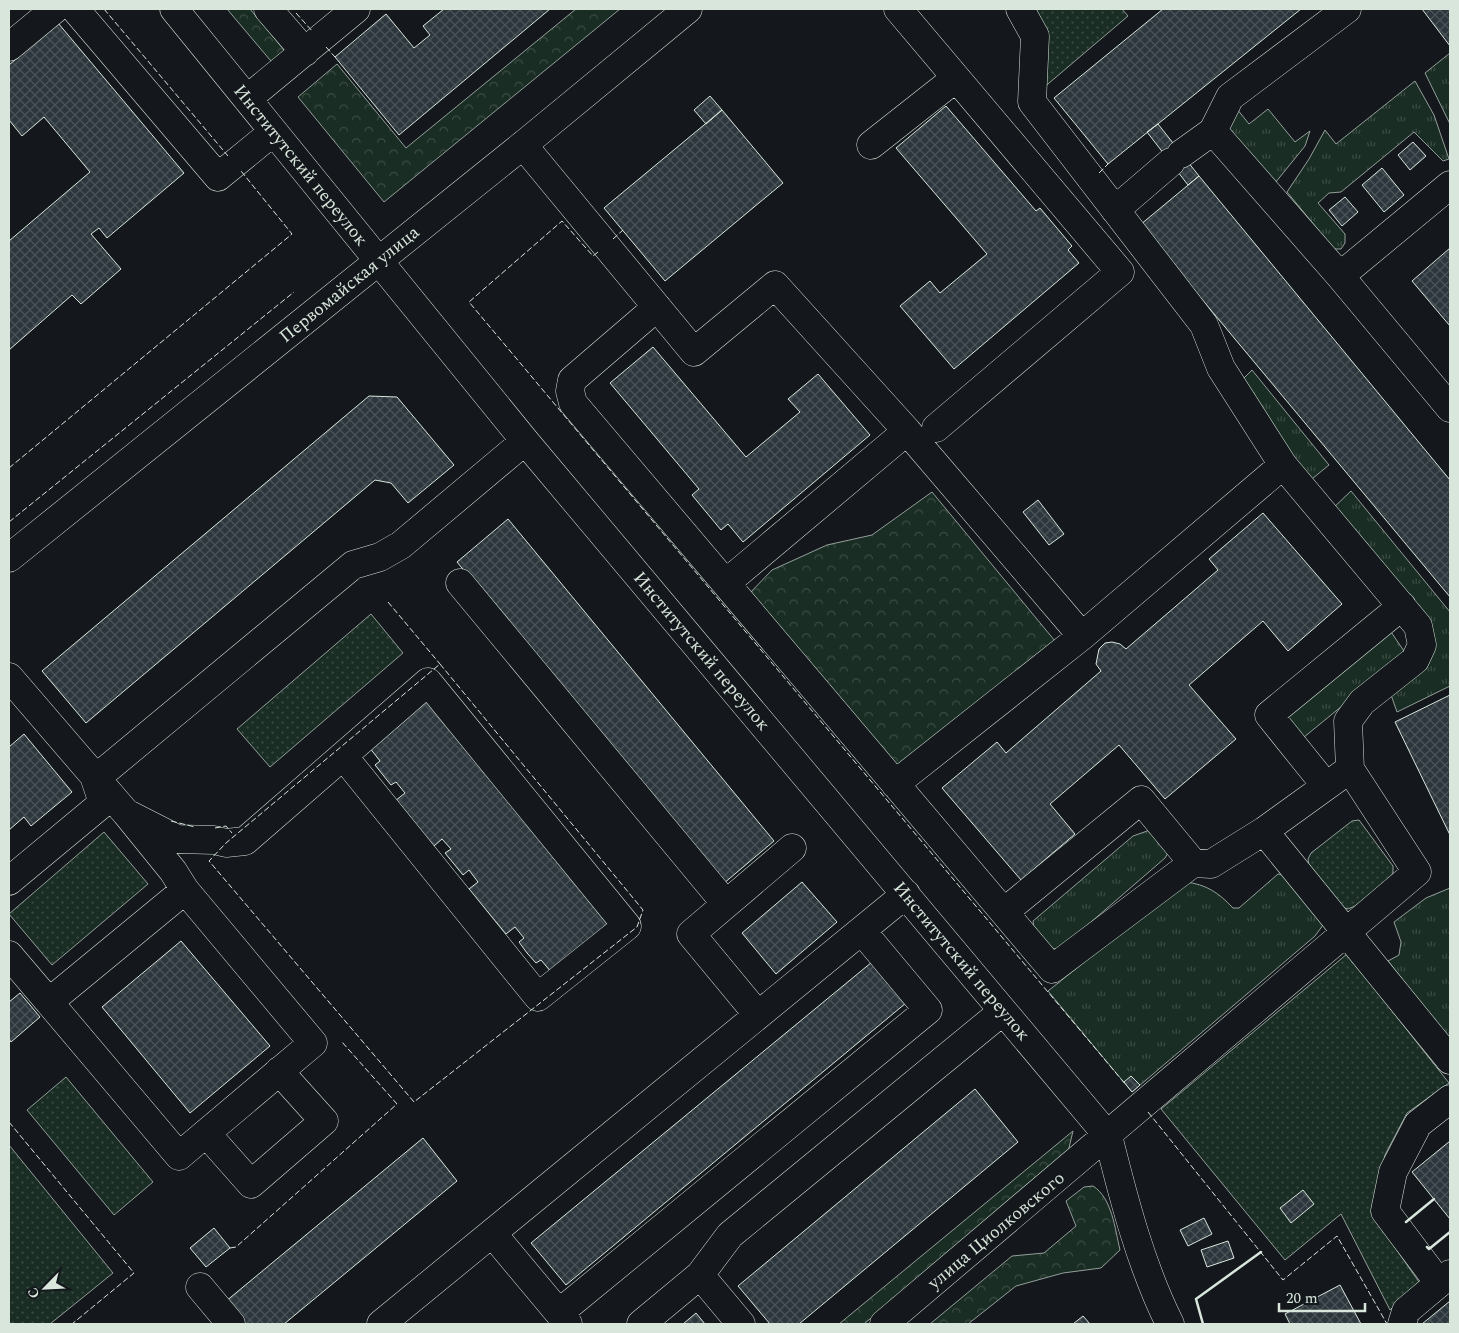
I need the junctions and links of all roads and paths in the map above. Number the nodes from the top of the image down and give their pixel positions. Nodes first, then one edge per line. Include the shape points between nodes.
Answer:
1 (55, 9) edge
2 (76, 9) edge
3 (174, 9) edge
4 (268, 9) edge
5 (356, 9) edge
6 (688, 9) edge
7 (898, 9) edge
8 (1020, 9) edge
9 (1347, 9) edge
10 (9, 47) edge
11 (305, 52) junction
12 (956, 78) junction
13 (247, 99) junction
14 (1213, 131) junction
15 (274, 132) junction
16 (523, 144) junction
17 (871, 145) dead end
18 (1450, 185) edge
19 (1115, 210) junction
20 (378, 261) junction
21 (1340, 276) junction
22 (657, 307) junction
23 (1450, 408) edge
24 (936, 428) dead end
25 (907, 431) junction
26 (525, 441) junction
27 (1283, 465) junction
28 (9, 558) edge
29 (460, 583) dead end
30 (726, 583) junction
31 (1402, 606) junction
32 (1082, 636) junction
33 (9, 677) edge
34 (344, 757) junction
35 (1350, 769) junction
36 (95, 779) junction
37 (895, 784) junction
38 (1326, 786) junction
39 (126, 813) junction
40 (1264, 832) junction
41 (792, 848) dead end
42 (1193, 863) junction
43 (9, 881) edge
44 (185, 890) junction
45 (906, 894) junction
46 (726, 904) junction
47 (1004, 912) junction
48 (862, 931) junction
49 (1346, 932) junction
50 (9, 955) edge
51 (49, 1002) junction
52 (1003, 1010) junction
53 (758, 1015) junction
54 (1450, 1060) edge
55 (279, 1071) junction
56 (1450, 1099) edge
57 (206, 1133) junction
58 (1108, 1136) junction
59 (492, 1233) junction
60 (700, 1275) junction
61 (1445, 1279) edge
62 (200, 1287) dead end
63 (563, 1319) edge
64 (231, 1324) edge
65 (380, 1324) edge
66 (642, 1324) edge
67 (741, 1324) edge
68 (884, 1324) edge
69 (1170, 1324) edge
70 (1402, 1324) edge

1 - 10 street
2 - 15 street via 218,177
3 - 13 street, Институтский переулок
4 - 11 street
5 - 11 street
6 - 16 street, Первомайская улица
7 - 12 street
8 - 19 street via 1036,36 1032,102
9 - 14 street via 1230,97
11 - 13 street
12 - 17 street
12 - 24 street via 1120,272
13 - 15 street, Институтский переулок
14 - 19 street
14 - 21 street
15 - 20 street, Институтский переулок
16 - 20 street, Первомайская улица
16 - 22 street
18 - 21 street
19 - 27 street via 1204,324 1221,368
20 - 26 street, Институтский переулок
20 - 28 street, Первомайская улица
21 - 23 street
22 - 25 street via 694,352 774,285
22 - 30 street via 572,380 570,391 573,402
25 - 30 street
25 - 32 street
26 - 36 street via 401,545 380,557 353,565
26 - 45 street, Институтский переулок
27 - 31 street
27 - 32 street
29 - 46 street
30 - 37 street
31 - 35 street via 1418,626 1422,644 1415,660 1362,702 1348,721
31 - 38 street via 1269,715
32 - 37 street
33 - 36 street
34 - 34 street via 428,682 627,926 538,997
34 - 39 street via 245,841 226,843 178,839
35 - 38 street
35 - 49 street, улица Циолковского via 1417,872
36 - 39 street
36 - 43 street via 103,803
37 - 47 street
38 - 40 street
39 - 44 street
40 - 42 street via 1211,864
40 - 49 street
41 - 46 street
42 - 47 street via 1052,969
42 - 47 street via 1141,800
44 - 51 street
44 - 55 street via 313,1043
45 - 48 street
45 - 52 street, Институтский переулок
46 - 53 street via 691,934
48 - 53 street
48 - 63 street via 928,1010
49 - 54 street
49 - 58 street, улица Циолковского
50 - 51 street
51 - 57 street via 179,1156
52 - 58 street, Институтский переулок
52 - 60 street via 730,1236
53 - 59 street
55 - 57 street
55 - 57 street via 324,1121 251,1184
56 - 61 street via 1418,1124 1392,1172 1385,1211
58 - 68 street, улица Циолковского
58 - 69 street, Институтский переулок via 1155,1294
59 - 63 street
59 - 65 street
60 - 66 street
60 - 67 street
61 - 70 street via 1406,1311
62 - 64 street

